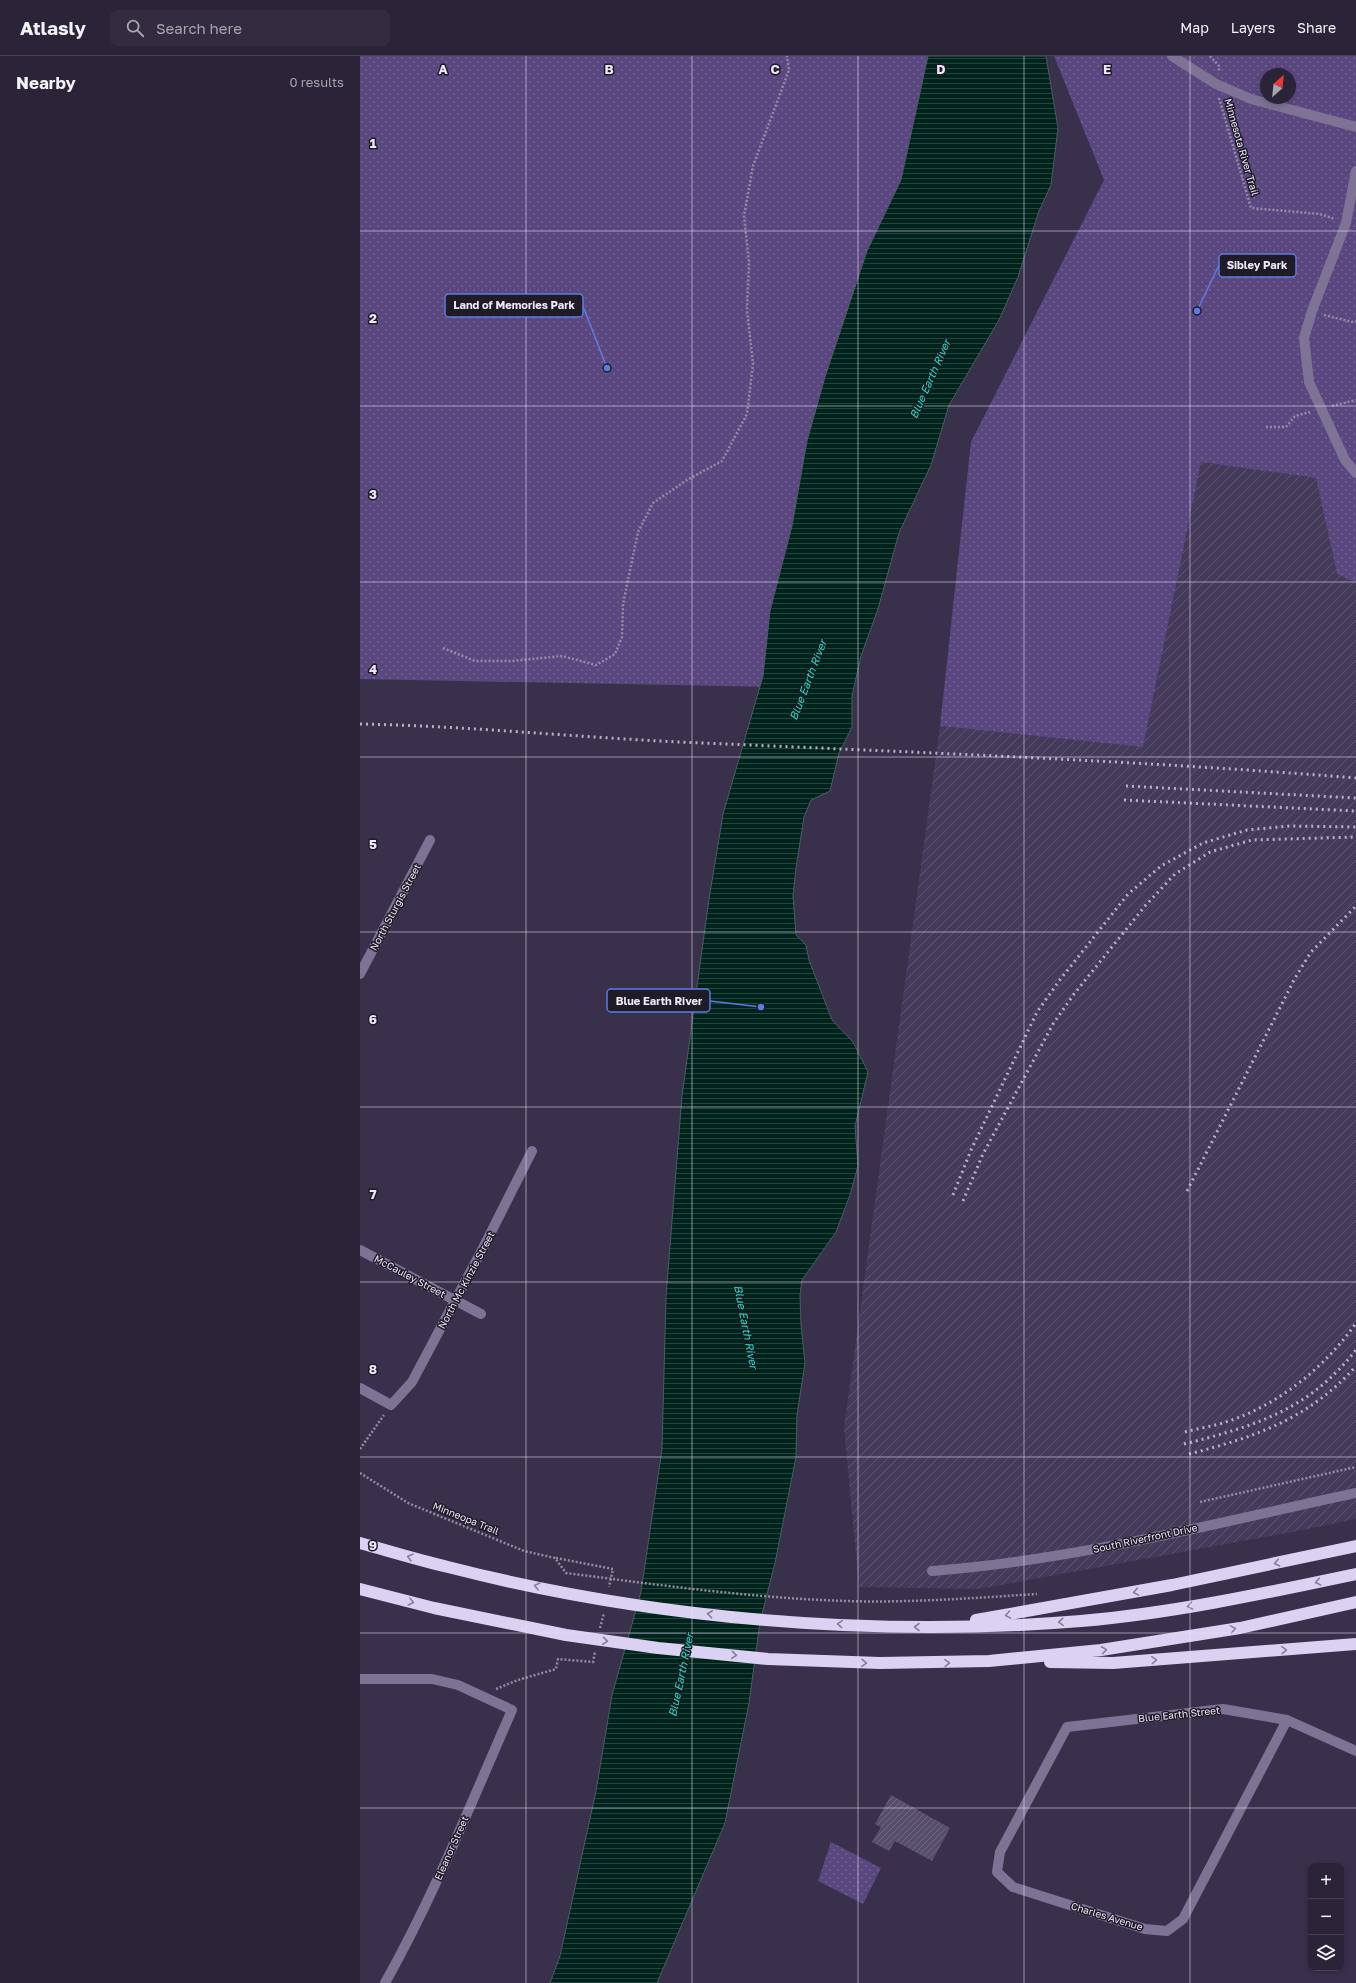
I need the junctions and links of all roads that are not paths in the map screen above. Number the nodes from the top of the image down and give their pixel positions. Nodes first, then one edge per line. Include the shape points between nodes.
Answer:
1 (1172, 56) edge
2 (1356, 128) edge
3 (1356, 171) edge
4 (1356, 473) edge
5 (430, 840) dead end
6 (360, 974) edge
7 (532, 1151) dead end
8 (360, 1250) edge
9 (456, 1300) junction
10 (481, 1314) dead end
11 (360, 1388) edge
12 (1356, 1493) edge
13 (360, 1543) edge
14 (1356, 1546) edge
15 (932, 1571) dead end
16 (1356, 1574) edge
17 (360, 1589) edge
18 (1356, 1602) edge
19 (934, 1627) junction
20 (1356, 1644) edge
21 (989, 1661) junction
22 (360, 1679) edge
23 (1287, 1720) junction
24 (1067, 1727) joint
25 (1356, 1751) edge
26 (385, 1983) edge

1 - 2 street via 1216,84 1251,100
3 - 4 street via 1346,222 1304,338 1309,382 1346,460
5 - 6 street, North Sturgis Street
7 - 9 street, North Mc Kinzie Street
8 - 9 street, McCauley Street
9 - 10 street, McCauley Street
9 - 11 street, North Mc Kinzie Street via 412,1382 391,1404
12 - 15 street, South Riverfront Drive via 1068,1554 986,1567
19 -> 13 highway via 879,1627 773,1620 668,1609 575,1595 449,1568
14 -> 19 highway via 1172,1585
16 -> 19 highway via 1238,1598 1091,1620
17 -> 21 highway via 434,1608 566,1635 658,1648 744,1656 880,1663
21 -> 18 highway via 1101,1650 1169,1640 1240,1628
21 -> 20 highway via 1112,1663
22 - 26 street, Eleanor Street via 432,1679 458,1685 512,1710 443,1865
23 - 24 street, Blue Earth Street via 1223,1709
23 - 24 street, Charles Avenue via 1184,1919 1167,1931 1145,1929 1013,1887 997,1872 1000,1852
23 - 25 street, Blue Earth Street

